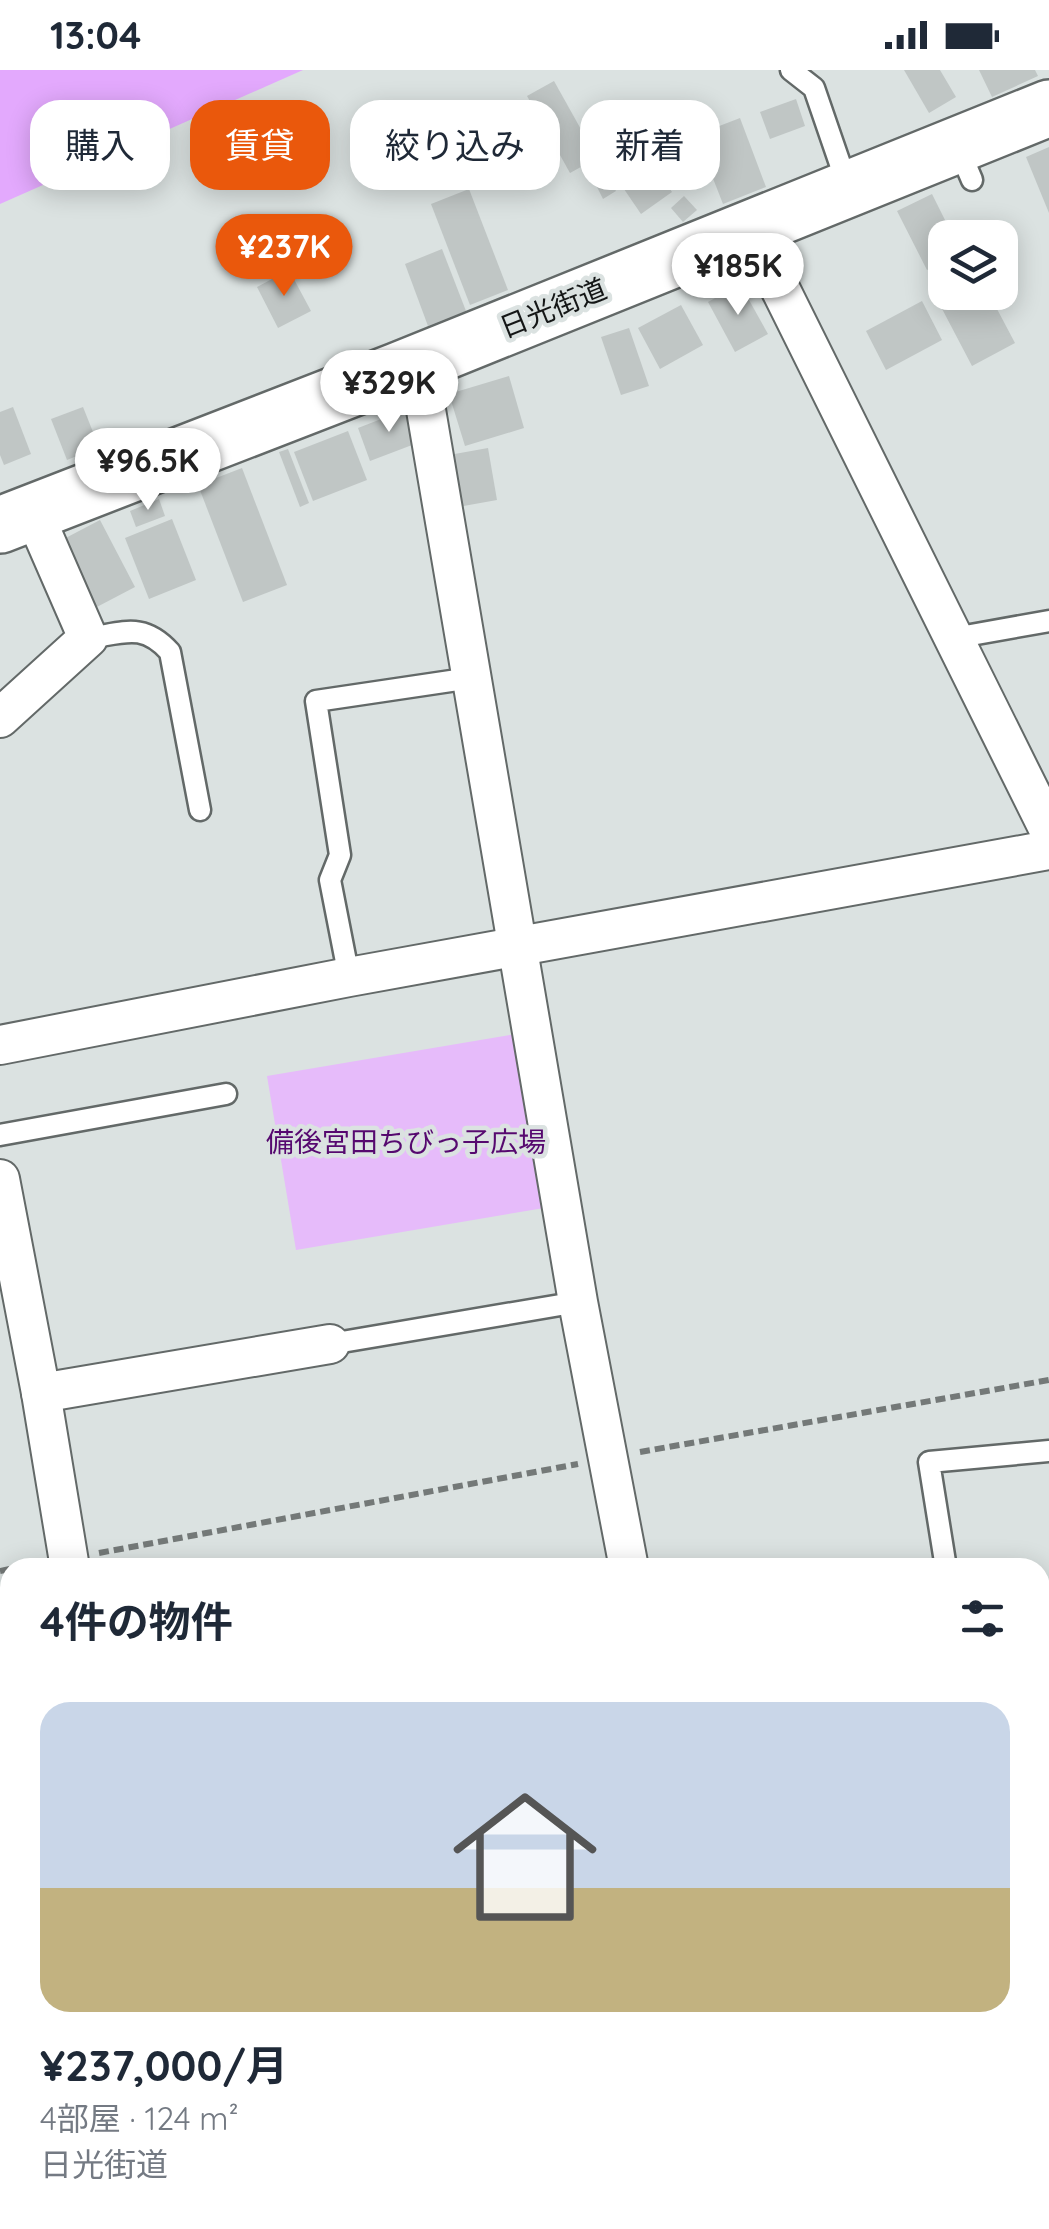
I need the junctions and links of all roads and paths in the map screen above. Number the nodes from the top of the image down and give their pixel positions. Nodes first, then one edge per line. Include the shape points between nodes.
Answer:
1 (791, 70) edge
2 (1049, 108) edge
3 (849, 188) junction
4 (750, 228) junction
5 (418, 362) junction
6 (16, 519) edge
7 (1049, 621) edge
8 (88, 638) junction
9 (954, 638) junction
10 (471, 678) junction
11 (0, 718) edge
12 (200, 810) dead end
13 (1049, 830) edge
14 (1049, 850) edge
15 (517, 947) junction
16 (349, 977) junction
17 (0, 1045) edge
18 (226, 1094) dead end
19 (0, 1136) edge
20 (0, 1179) edge
21 (4, 1219) edge
22 (578, 1302) junction
23 (330, 1344) joint
24 (1049, 1380) edge
25 (42, 1393) junction
26 (1049, 1451) edge
27 (608, 1458) junction
28 (68, 1558) edge
29 (95, 1558) edge
30 (626, 1558) edge
31 (944, 1558) edge

1 - 3 lane via 814,88
2 - 3 highway, 日光街道 via 965,163
3 - 4 highway, 日光街道
4 - 5 highway, 日光街道
4 - 9 street
5 - 6 highway, 日光街道
5 - 10 street
6 - 8 street
7 - 9 lane
8 - 11 street
8 - 12 lane via 140,630 170,652
9 - 13 street
10 - 15 street
10 - 16 lane via 316,701 340,855 330,880
14 - 15 street
15 - 16 street
15 - 22 street
16 - 17 street
18 - 19 lane
20 - 21 street
21 - 25 street
22 - 23 lane
22 - 27 street
23 - 25 street
24 - 27 path
25 - 28 street
26 - 31 lane via 929,1462
27 - 29 path
27 - 30 street

